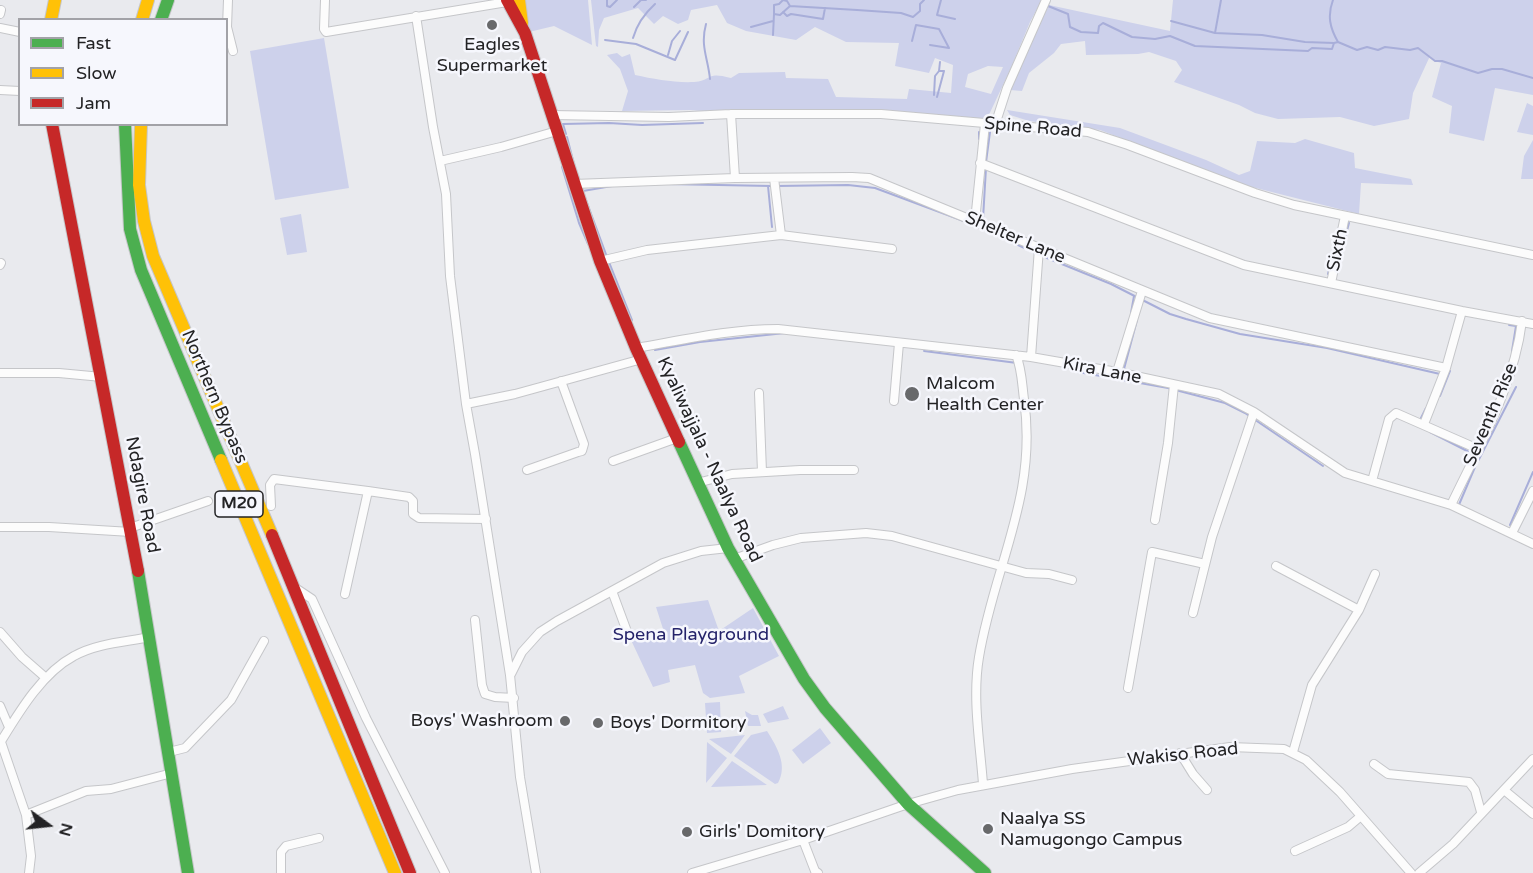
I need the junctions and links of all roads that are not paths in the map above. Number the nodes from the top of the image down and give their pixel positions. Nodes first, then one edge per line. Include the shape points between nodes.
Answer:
1 (55, 0) edge
2 (148, 0) edge
3 (228, 0) edge
4 (326, 0) edge
5 (1046, 0) edge
6 (168, 1) edge
7 (511, 1) edge
8 (416, 16) junction
9 (51, 18) edge
10 (143, 18) edge
11 (162, 18) edge
12 (227, 18) edge
13 (0, 28) edge
14 (228, 31) edge
15 (18, 32) edge
16 (233, 51) dead end
17 (0, 90) edge
18 (18, 91) edge
19 (731, 114) junction
20 (552, 115) junction
21 (985, 124) junction
22 (995, 125) junction
23 (52, 126) edge
24 (125, 126) edge
25 (141, 126) edge
26 (557, 131) junction
27 (440, 161) junction
28 (984, 165) junction
29 (735, 178) junction
30 (774, 183) junction
31 (578, 184) junction
32 (1345, 216) junction
33 (975, 221) junction
34 (781, 235) junction
35 (1039, 248) junction
36 (892, 249) dead end
37 (1533, 255) edge
38 (605, 260) junction
39 (1331, 283) junction
40 (1140, 296) junction
41 (1462, 311) junction
42 (1522, 321) junction
43 (1533, 324) edge
44 (899, 343) junction
45 (639, 354) junction
46 (1016, 355) junction
47 (1030, 357) junction
48 (1446, 368) junction
49 (1117, 372) junction
50 (0, 373) edge
51 (102, 377) junction
52 (561, 381) junction
53 (1174, 388) junction
54 (759, 393) dead end
55 (894, 401) dead end
56 (466, 404) junction
57 (1253, 416) junction
58 (1424, 424) junction
59 (677, 438) junction
60 (1478, 448) junction
61 (613, 461) dead end
62 (527, 470) dead end
63 (854, 470) dead end
64 (762, 472) junction
65 (1372, 482) junction
66 (697, 483) junction
67 (368, 491) junction
68 (1533, 491) edge
69 (208, 501) dead end
70 (271, 506) dead end
71 (1451, 506) junction
72 (486, 519) junction
73 (1155, 520) dead end
74 (0, 527) edge
75 (130, 530) junction
76 (1512, 533) junction
77 (1533, 544) edge
78 (731, 554) junction
79 (1205, 564) junction
80 (1002, 565) junction
81 (1276, 566) dead end
82 (1375, 574) dead end
83 (1072, 580) dead end
84 (291, 586) junction
85 (612, 591) junction
86 (345, 594) dead end
87 (1359, 610) junction
88 (1193, 613) dead end
89 (475, 620) dead end
90 (0, 632) edge
91 (629, 637) dead end
92 (150, 638) junction
93 (264, 641) dead end
94 (510, 675) junction
95 (46, 678) junction
96 (1128, 688) dead end
97 (514, 698) junction
98 (0, 706) edge
99 (9, 727) junction
100 (0, 742) edge
101 (169, 752) junction
102 (1180, 753) junction
103 (1293, 753) junction
104 (1533, 759) edge
105 (1374, 764) dead end
106 (172, 773) junction
107 (982, 784) junction
108 (1207, 790) dead end
109 (1504, 790) junction
110 (908, 804) junction
111 (1481, 812) junction
112 (1533, 814) edge
113 (26, 815) junction
114 (1361, 816) junction
115 (319, 838) dead end
116 (803, 840) junction
117 (1295, 851) dead end
118 (716, 870) edge
119 (29, 873) edge
120 (188, 873) edge
121 (281, 873) edge
122 (395, 873) edge
123 (410, 873) edge
124 (445, 873) edge
125 (536, 873) edge
126 (692, 873) edge
127 (818, 873) edge
128 (985, 873) edge
129 (1411, 873) edge
130 (1419, 873) edge

1 - 9 main road
2 - 10 main road
3 - 12 street
4 - 8 street via 326,32
5 - 22 street
6 - 11 main road
7 - 8 street
7 - 20 main road, Kyaliwajjala - Naalya Road
8 - 27 street
13 - 15 street
14 - 16 street
17 - 18 street
19 - 20 street, Spine Road
19 - 21 street, Spine Road via 881,114
19 - 29 street
20 - 26 main road, Kyaliwajjala - Naalya Road
21 - 22 street, Spine Road
21 - 28 street
22 - 32 street, Spine Road via 1088,132 1255,193
23 - 51 main road, Ndagire Road
24 - 122 main road, Northern Bypass / M20 via 130,229 141,270
25 - 84 main road, Northern Bypass / M20 via 140,185 153,256
26 - 27 street
26 - 31 main road, Kyaliwajjala - Naalya Road
27 - 56 street
28 - 33 street
28 - 39 street via 1244,265
29 - 30 street, Shelter Lane
29 - 31 street, Shelter Lane
30 - 33 street, Shelter Lane via 870,178
30 - 34 street
31 - 38 main road, Kyaliwajjala - Naalya Road
32 - 37 street, Spine Road
32 - 39 street, Sixth
33 - 35 street, Shelter Lane
34 - 36 street
34 - 38 street via 647,250
35 - 40 street, Shelter Lane
35 - 47 street
38 - 45 main road, Kyaliwajjala - Naalya Road
39 - 41 street
40 - 48 street, Shelter Lane via 1210,318
40 - 49 street
41 - 42 street
41 - 48 street
42 - 43 street
42 - 60 street, Seventh Rise via 1510,377
44 - 45 street, Kira Lane via 751,329
44 - 46 street, Kira Lane
44 - 55 street
45 - 52 street, Kira Lane
45 - 59 main road, Kyaliwajjala - Naalya Road
46 - 47 street, Kira Lane
46 - 80 street via 1028,449 1020,504
47 - 49 street, Kira Lane
48 - 58 street
49 - 53 street, Kira Lane
50 - 51 street
51 - 75 main road, Ndagire Road
52 - 56 street, Kira Lane
52 - 62 street via 583,448
53 - 57 street, Kira Lane via 1219,394
53 - 73 street
54 - 64 street
56 - 72 street
57 - 65 street, Kira Lane via 1337,468
57 - 79 street
58 - 60 street
58 - 65 street via 1396,413 1391,416
59 - 61 street
59 - 66 main road, Kyaliwajjala - Naalya Road
60 - 71 street, Seventh Rise
63 - 64 street
64 - 66 street via 732,474
65 - 71 street, Kira Lane
66 - 78 main road, Kyaliwajjala - Naalya Road
67 - 70 street via 274,479 270,485
67 - 72 street via 409,497 413,514 419,518
67 - 86 street
68 - 76 street
69 - 75 street
71 - 76 street, Kira Lane
72 - 94 street
74 - 75 street
75 - 92 main road, Ndagire Road
76 - 77 street, Kira Lane
78 - 80 street via 801,538 866,533 892,536
78 - 85 street via 701,551 671,560
78 - 110 main road, Kyaliwajjala - Naalya Road via 804,679
79 - 88 street
79 - 96 street via 1152,552
80 - 83 street
80 - 107 street via 976,676
81 - 87 street
82 - 87 street
84 - 123 main road, Northern Bypass / M20
84 - 124 street via 312,599 366,718
85 - 91 street
85 - 94 street via 540,632 522,652
87 - 103 street via 1312,685
89 - 97 street via 485,693
90 - 95 street
92 - 95 street via 94,648 73,656
92 - 101 main road, Ndagire Road
93 - 101 street via 231,700 185,748
94 - 97 street
95 - 99 street
97 - 125 street via 520,777
98 - 99 street
99 - 100 street
100 - 113 street
101 - 106 main road, Ndagire Road
102 - 103 street, Wakiso Road via 1230,747
102 - 107 street, Wakiso Road
102 - 108 street
103 - 114 street, Wakiso Road via 1306,760
104 - 109 street
105 - 111 street via 1388,774 1469,782
106 - 113 street via 111,789 86,791
106 - 120 main road, Ndagire Road
107 - 110 street, Wakiso Road
109 - 111 street
109 - 112 street
110 - 116 street, Wakiso Road
110 - 128 main road, Kyaliwajjala - Naalya Road
111 - 130 street via 1453,844
113 - 119 street
114 - 117 street via 1348,827
114 - 129 street, Wakiso Road
115 - 121 street via 286,846 281,852
116 - 118 street, Wakiso Road
116 - 127 street
118 - 126 street, Wakiso Road

